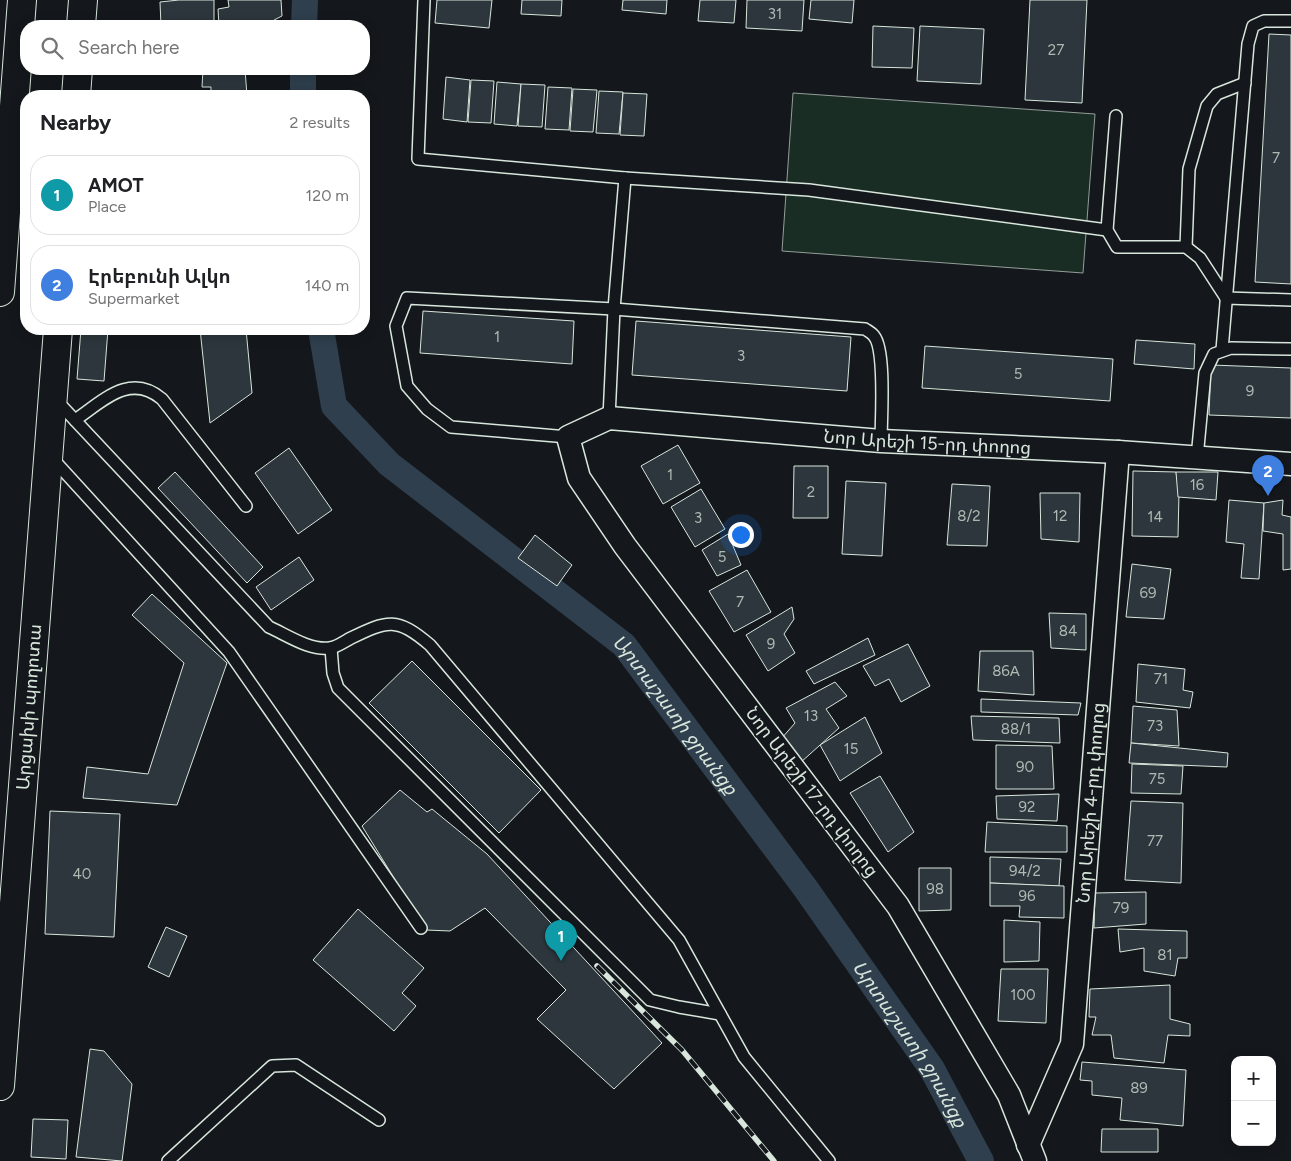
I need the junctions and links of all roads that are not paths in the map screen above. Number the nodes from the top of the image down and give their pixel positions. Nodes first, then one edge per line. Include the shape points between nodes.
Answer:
1 (22, 0) edge
2 (83, 0) edge
3 (424, 0) edge
4 (20, 20) edge
5 (81, 20) edge
6 (1291, 21) edge
7 (20, 27) edge
8 (78, 75) edge
9 (1244, 83) junction
10 (76, 90) edge
11 (1116, 116) dead end
12 (625, 178) junction
13 (1107, 230) junction
14 (1186, 247) junction
15 (0, 292) edge
16 (1226, 298) junction
17 (1291, 300) edge
18 (614, 309) junction
19 (58, 335) edge
20 (1291, 349) edge
21 (1222, 350) junction
22 (53, 397) junction
23 (609, 418) junction
24 (75, 420) junction
25 (568, 437) junction
26 (881, 441) junction
27 (1118, 452) junction
28 (48, 453) junction
29 (1197, 458) junction
30 (1291, 464) edge
31 (246, 506) dead end
32 (331, 648) junction
33 (421, 928) dead end
34 (720, 1014) junction
35 (0, 1086) edge
36 (379, 1120) dead end
37 (1032, 1153) edge
38 (168, 1161) edge
39 (828, 1161) edge

1 - 4 main road
2 - 5 main road
3 - 12 lane via 418,159
6 - 9 lane via 1264,21 1253,26
7 - 15 main road
8 - 10 main road
9 - 14 lane via 1217,94 1207,106 1189,169
9 - 16 lane
11 - 13 lane
12 - 13 lane via 808,190
12 - 18 lane
13 - 14 lane via 1117,247
14 - 16 lane via 1200,258
16 - 17 lane
16 - 21 lane
18 - 23 lane
18 - 25 lane via 407,298 400,313 396,326 407,386 427,409 451,427
18 - 26 lane via 865,329 876,337 880,352
19 - 22 main road, Արցախի պողոտա
20 - 21 lane
21 - 29 lane via 1214,354 1205,373
22 - 24 lane
22 - 28 main road, Արցախի պողոտա
23 - 25 street, Նոր Արեշի 15-րդ փողոց
23 - 26 street, Նոր Արեշի 15-րդ փողոց
24 - 31 lane via 123,388 150,389 162,398
24 - 32 lane via 269,627 315,648
25 - 37 street, Նոր Արեշի 17-րդ փողոց via 580,478 625,546 898,906 1009,1095
26 - 27 street, Նոր Արեշի 15-րդ փողոց
27 - 29 street, Նոր Արեշի 15-րդ փողոց
27 - 37 street, Նոր Արեշի 4-րդ փողոց via 1072,1044
28 - 33 lane via 229,652
28 - 35 main road, Արցախի պողոտա
29 - 30 street, Նոր Արեշի 15-րդ փողոց
32 - 34 lane via 338,688 650,1000
32 - 34 lane via 378,624 392,623 412,630 430,645 679,940
34 - 39 lane via 744,1057
36 - 38 lane via 296,1065 272,1066

